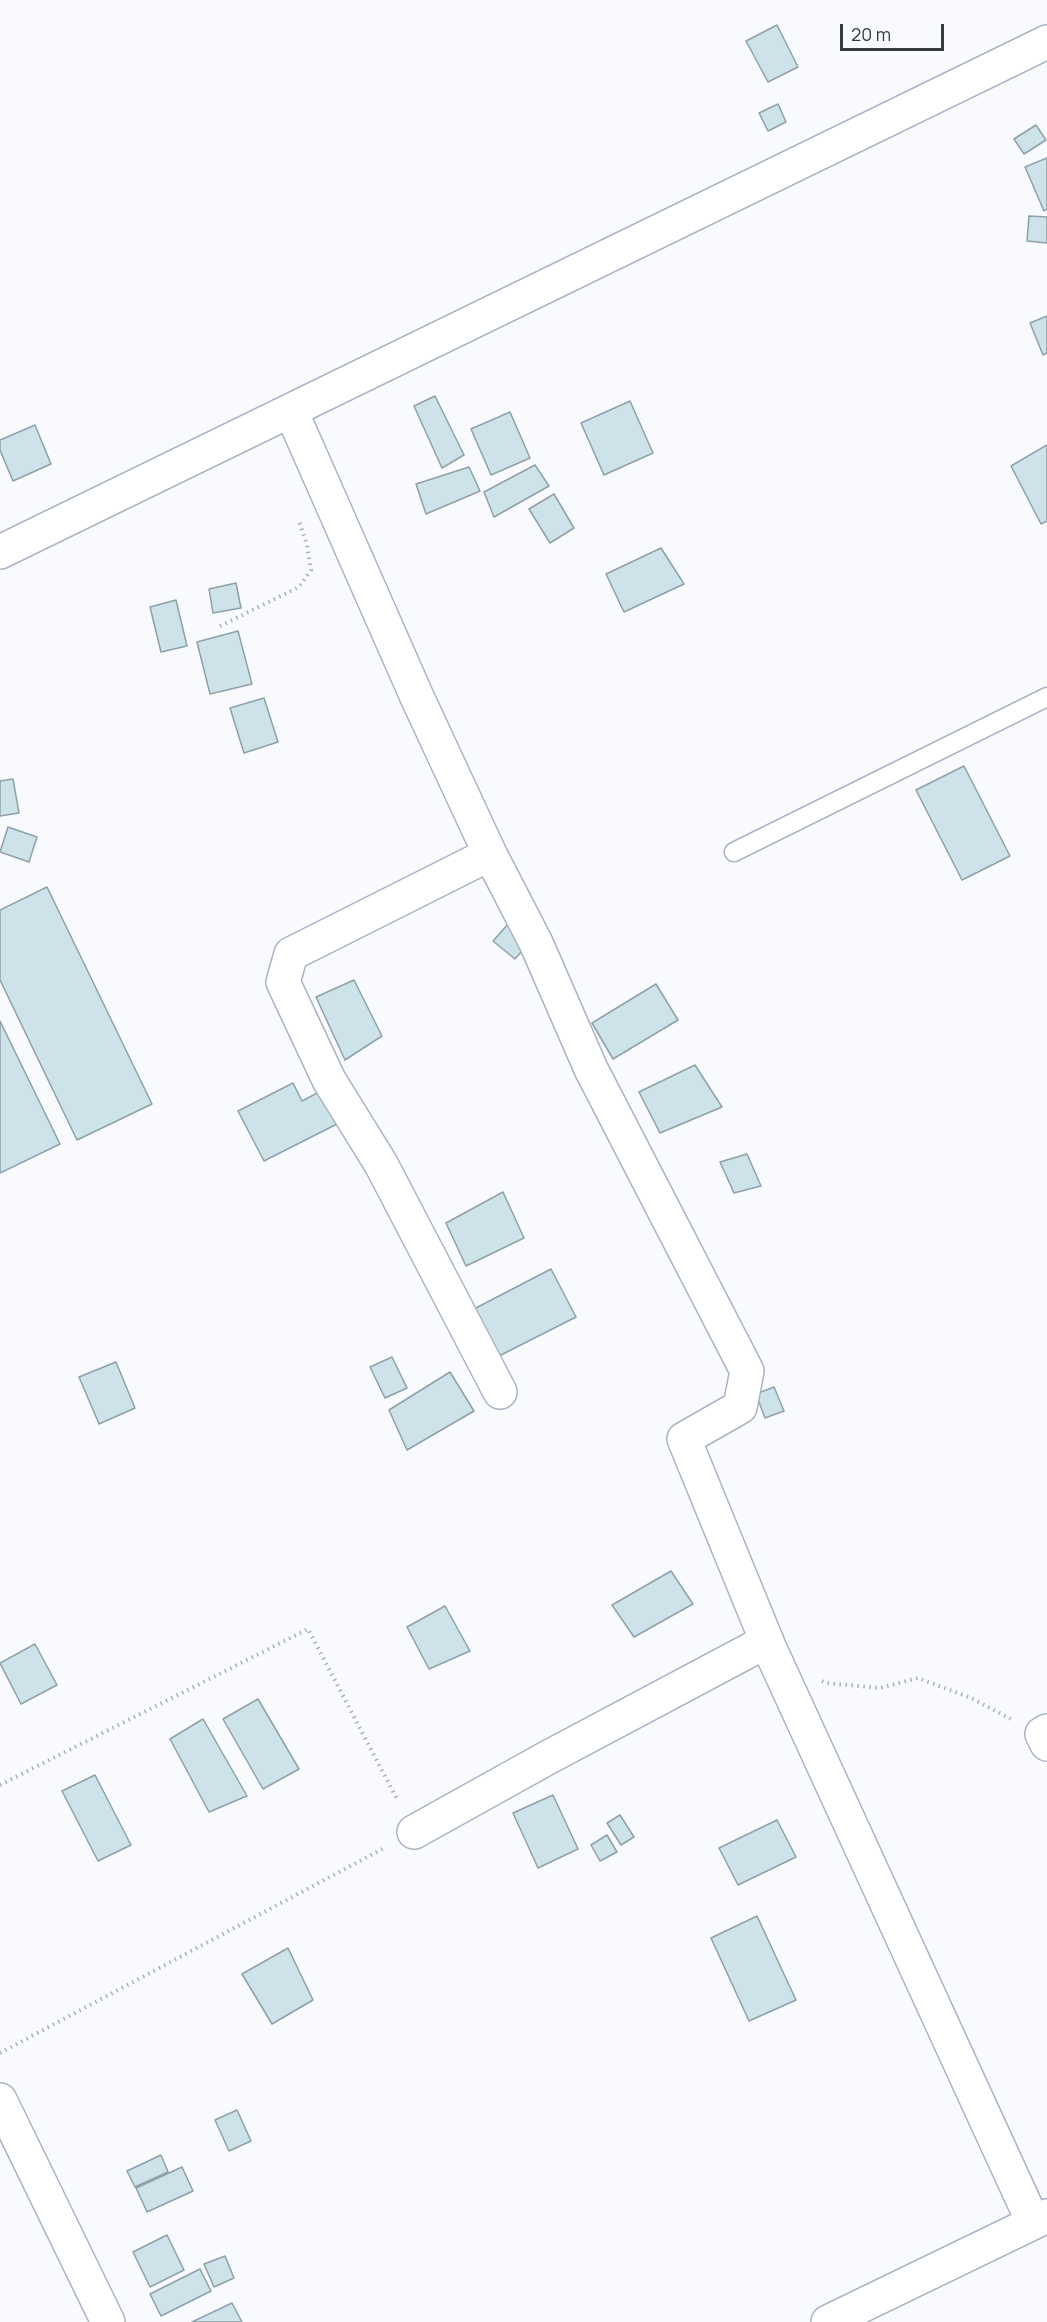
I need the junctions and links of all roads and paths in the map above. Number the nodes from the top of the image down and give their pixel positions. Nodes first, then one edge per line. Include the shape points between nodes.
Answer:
1 (1047, 42) edge
2 (291, 411) junction
3 (297, 513) dead end
4 (0, 552) edge
5 (220, 626) dead end
6 (1047, 697) edge
7 (734, 852) dead end
8 (490, 854) junction
9 (500, 1392) dead end
10 (767, 1641) junction
11 (817, 1677) dead end
12 (1045, 1736) edge
13 (0, 1785) edge
14 (414, 1832) junction
15 (0, 2053) edge
16 (0, 2100) edge
17 (1040, 2219) edge
18 (108, 2322) edge
19 (828, 2322) edge

1 - 2 street
2 - 4 street
2 - 8 street
3 - 5 path via 311,570 299,587
6 - 7 lane
8 - 9 street via 291,954 283,982 329,1080 381,1164
8 - 10 street via 536,943 591,1069 747,1371 740,1407 684,1439
10 - 14 street
10 - 17 street
11 - 12 path via 826,1683 880,1688 918,1678 971,1698
13 - 14 path via 308,1629
14 - 15 path
16 - 18 street
17 - 19 street

